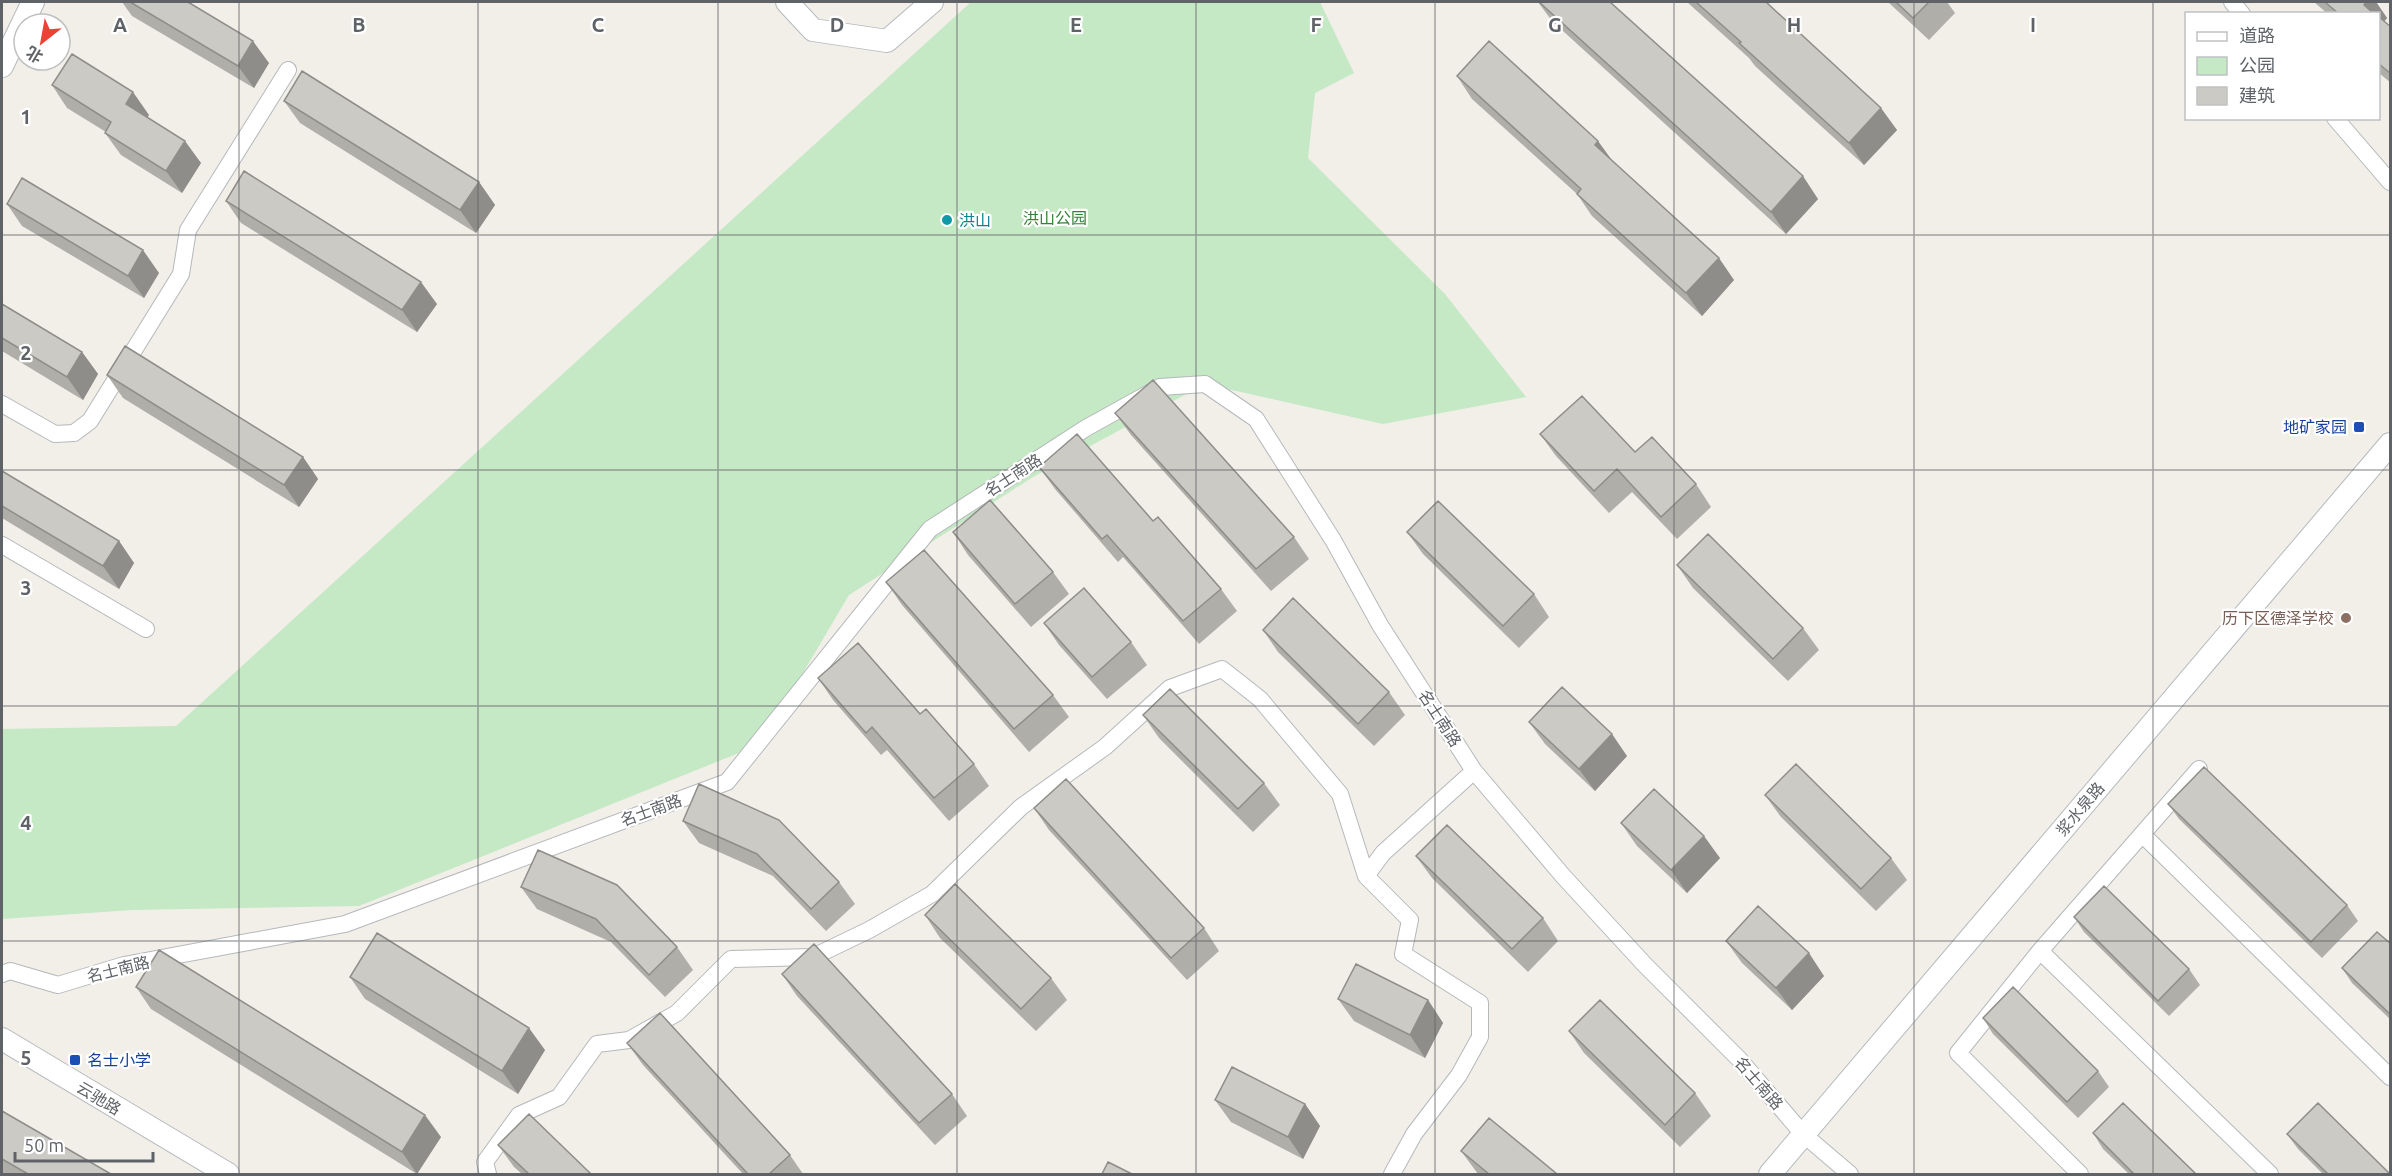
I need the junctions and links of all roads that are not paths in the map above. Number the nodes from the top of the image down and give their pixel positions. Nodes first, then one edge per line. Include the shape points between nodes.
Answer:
1 (33, 2) edge
2 (787, 2) edge
3 (932, 2) edge
4 (2, 66) edge
5 (288, 70) dead end
6 (2337, 120) edge
7 (2391, 182) edge
8 (2, 404) edge
9 (2391, 444) edge
10 (2, 544) edge
11 (146, 629) dead end
12 (2199, 769) edge
13 (1474, 771) junction
14 (2142, 834) junction
15 (1366, 876) junction
16 (2040, 951) junction
17 (2, 974) edge
18 (2, 1039) edge
19 (2391, 1077) edge
20 (1803, 1134) junction
21 (228, 1174) edge
22 (488, 1174) edge
23 (1392, 1174) edge
24 (1770, 1174) edge
25 (1850, 1174) edge
26 (2080, 1174) edge
27 (2270, 1174) edge

1 - 4 main road
2 - 3 main road via 813,30 886,41
5 - 8 street via 188,230 181,274 90,421 74,433 55,434
6 - 7 street
9 - 20 main road, 浆水泉路
10 - 11 street
12 - 14 street
13 - 15 street via 1383,853
13 - 17 street, 名士南路 via 1380,626 1333,540 1256,419 1205,384 1160,387 1086,428 930,530 727,782 345,924 124,965 58,985 10,971
13 - 20 street, 名士南路 via 1563,876 1644,965 1739,1059
14 - 16 street
14 - 19 street
15 - 22 street via 1340,794 1260,699 1222,669 1170,688 1105,747 1021,807 932,894 813,957 731,959 677,1013 629,1040 597,1044 559,1097 519,1115 485,1162
15 - 23 street via 1410,920 1403,954 1480,1003 1480,1037 1459,1076 1414,1134
16 - 26 street via 1958,1053
16 - 27 street
18 - 21 main road, 云驰路
20 - 24 main road, 浆水泉路
20 - 25 street, 名士南路

